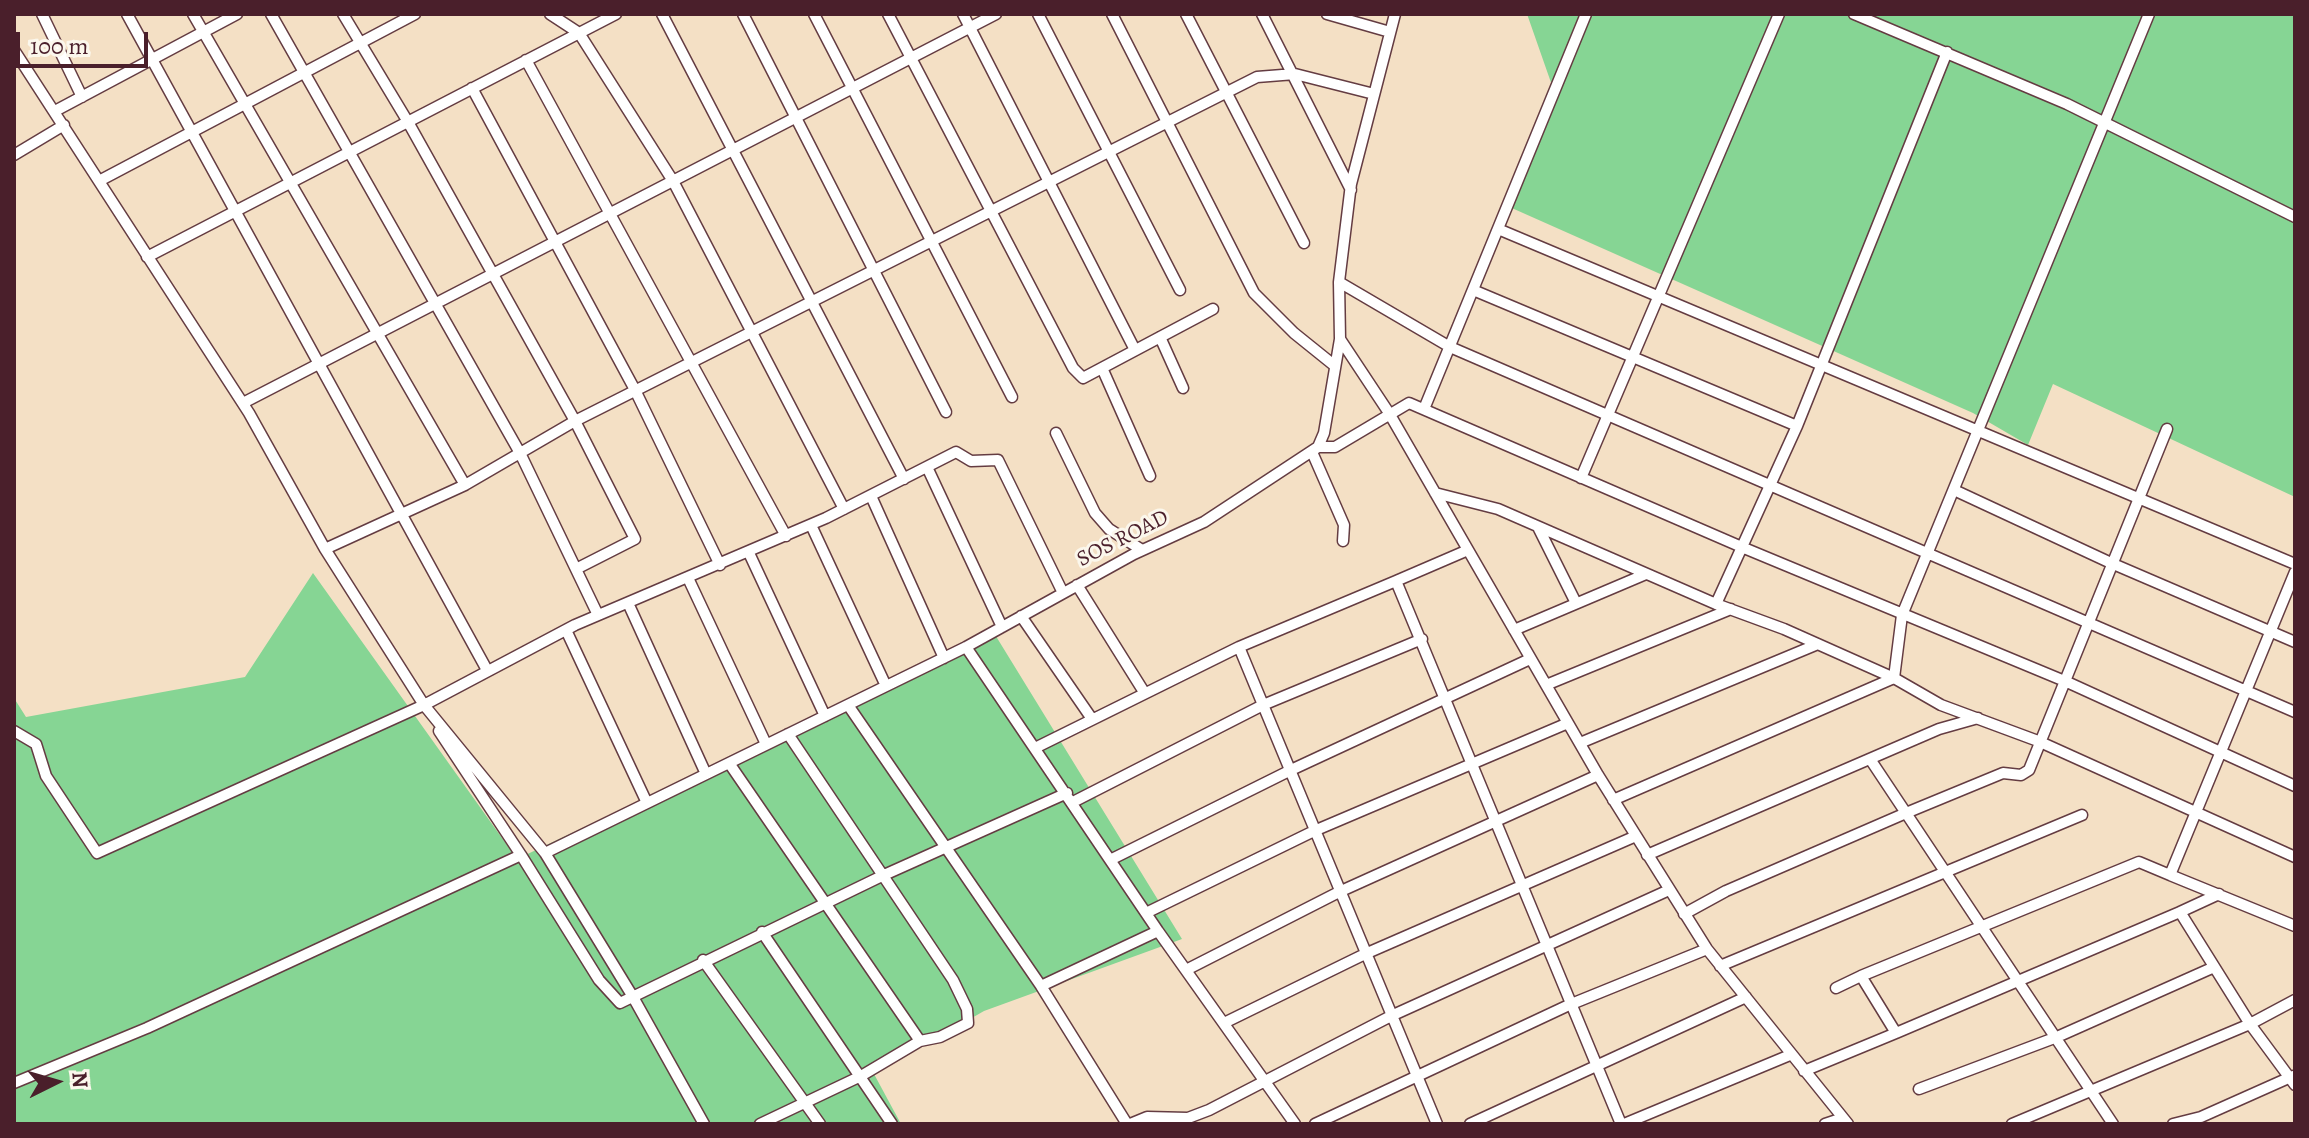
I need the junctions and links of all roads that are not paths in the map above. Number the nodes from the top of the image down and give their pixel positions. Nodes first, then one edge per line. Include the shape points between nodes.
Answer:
1 (42, 14) edge
2 (127, 14) edge
3 (193, 14) edge
4 (237, 14) edge
5 (271, 14) edge
6 (343, 14) edge
7 (415, 14) edge
8 (550, 14) edge
9 (616, 14) edge
10 (662, 14) edge
11 (743, 14) edge
12 (814, 14) edge
13 (888, 14) edge
14 (963, 14) edge
15 (996, 14) edge
16 (1038, 14) edge
17 (1112, 14) edge
18 (1186, 14) edge
19 (1262, 14) edge
20 (1327, 14) edge
21 (1395, 14) edge
22 (1586, 14) edge
23 (1779, 14) edge
24 (1854, 14) edge
25 (2149, 14) edge
26 (970, 28) junction
27 (203, 32) junction
28 (1390, 32) junction
29 (579, 33) junction
30 (361, 43) junction
31 (14, 50) edge
32 (1947, 52) junction
33 (911, 58) junction
34 (152, 59) junction
35 (526, 60) junction
36 (304, 72) junction
37 (1292, 74) junction
38 (854, 87) junction
39 (472, 88) junction
40 (1225, 92) junction
41 (1374, 94) junction
42 (82, 97) junction
43 (245, 104) junction
44 (55, 111) junction
45 (408, 122) junction
46 (1166, 122) junction
47 (2104, 122) junction
48 (64, 125) junction
49 (191, 132) junction
50 (733, 149) junction
51 (1108, 151) junction
52 (350, 152) junction
53 (14, 155) edge
54 (99, 181) junction
55 (673, 181) junction
56 (1049, 181) junction
57 (291, 182) junction
58 (1351, 190) junction
59 (991, 210) junction
60 (235, 211) junction
61 (609, 213) junction
62 (2295, 217) edge
63 (1498, 229) junction
64 (931, 241) junction
65 (554, 242) junction
66 (1304, 243) dead end
67 (147, 257) junction
68 (493, 273) junction
69 (1339, 282) junction
70 (1180, 290) dead end
71 (1473, 290) junction
72 (1658, 297) junction
73 (813, 300) junction
74 (435, 303) junction
75 (1213, 309) dead end
76 (753, 331) junction
77 (378, 333) junction
78 (1160, 337) junction
79 (1340, 339) junction
80 (1450, 347) junction
81 (1135, 350) junction
82 (1633, 357) junction
83 (692, 361) junction
84 (318, 364) junction
85 (1335, 366) junction
86 (1821, 367) junction
87 (1102, 368) junction
88 (1183, 388) dead end
89 (635, 390) junction
90 (1012, 397) dead end
91 (243, 403) junction
92 (1424, 409) junction
93 (946, 412) dead end
94 (1389, 413) junction
95 (1607, 417) junction
96 (575, 421) junction
97 (1797, 426) junction
98 (2167, 429) dead end
99 (1056, 433) dead end
100 (1977, 433) junction
101 (1315, 450) junction
102 (520, 453) junction
103 (927, 467) junction
104 (1150, 476) dead end
105 (1581, 478) junction
106 (904, 479) junction
107 (465, 485) junction
108 (1772, 485) junction
109 (1954, 490) junction
110 (1435, 493) junction
111 (871, 496) junction
112 (2138, 499) junction
113 (844, 509) junction
114 (401, 515) junction
115 (811, 525) junction
116 (1538, 527) junction
117 (786, 536) junction
118 (1343, 541) dead end
119 (1744, 548) junction
120 (325, 549) junction
121 (1142, 550) junction
122 (1468, 550) junction
123 (749, 553) junction
124 (1928, 553) junction
125 (2111, 563) junction
126 (2295, 564) edge
127 (720, 565) junction
128 (576, 569) junction
129 (2295, 572) edge
130 (1646, 574) junction
131 (688, 578) junction
132 (1396, 581) junction
133 (1077, 585) junction
134 (1063, 593) junction
135 (628, 603) junction
136 (1576, 603) junction
137 (1716, 604) junction
138 (1731, 609) junction
139 (598, 615) junction
140 (1902, 615) junction
141 (1021, 616) junction
142 (2087, 622) junction
143 (1002, 627) junction
144 (566, 630) junction
145 (1514, 630) junction
146 (2271, 631) junction
147 (1422, 639) junction
148 (2295, 642) edge
149 (1818, 644) junction
150 (966, 647) junction
151 (1239, 647) junction
152 (944, 658) junction
153 (1530, 659) junction
154 (487, 670) junction
155 (1894, 678) junction
156 (2063, 681) junction
157 (1546, 685) junction
158 (886, 686) junction
159 (1144, 692) junction
160 (2246, 692) junction
161 (1446, 698) junction
162 (424, 705) junction
163 (848, 705) junction
164 (1263, 705) junction
165 (2295, 712) edge
166 (825, 716) junction
167 (1979, 718) junction
168 (1092, 719) junction
169 (1568, 723) junction
170 (14, 731) edge
171 (788, 734) junction
172 (2038, 741) junction
173 (1580, 743) junction
174 (766, 744) junction
175 (1035, 748) junction
176 (2220, 754) junction
177 (1870, 759) junction
178 (729, 763) junction
179 (1474, 763) junction
180 (1291, 770) junction
181 (706, 774) junction
182 (1598, 775) junction
183 (2295, 786) edge
184 (1070, 798) junction
185 (1613, 800) junction
186 (647, 803) junction
187 (2195, 812) junction
188 (1906, 813) junction
189 (2082, 815) dead end
190 (1497, 823) junction
191 (1314, 831) junction
192 (1636, 836) junction
193 (944, 848) junction
194 (545, 853) junction
195 (521, 855) junction
196 (1647, 855) junction
197 (2295, 857) edge
198 (1112, 859) junction
199 (1945, 871) junction
200 (884, 875) junction
201 (2170, 875) junction
202 (1522, 885) junction
203 (1669, 890) junction
204 (1339, 892) junction
205 (2219, 894) junction
206 (825, 904) junction
207 (1148, 912) junction
208 (2180, 912) junction
209 (1684, 914) junction
210 (1980, 925) junction
211 (2295, 926) edge
212 (1158, 931) junction
213 (762, 932) junction
214 (1547, 945) junction
215 (1707, 949) junction
216 (1365, 954) junction
217 (703, 960) junction
218 (1720, 966) junction
219 (2212, 968) junction
220 (1186, 970) junction
221 (1861, 976) junction
222 (2016, 981) junction
223 (1041, 986) junction
224 (1836, 988) dead end
225 (633, 997) junction
226 (1746, 997) junction
227 (2295, 1000) edge
228 (1569, 1005) junction
229 (1391, 1016) junction
230 (1224, 1023) junction
231 (2250, 1024) junction
232 (1896, 1033) junction
233 (2057, 1037) junction
234 (920, 1041) junction
235 (1790, 1055) junction
236 (1597, 1068) junction
237 (1804, 1071) junction
238 (861, 1076) junction
239 (1416, 1076) junction
240 (2293, 1079) edge
241 (1265, 1080) junction
242 (14, 1083) edge
243 (1919, 1089) dead end
244 (2093, 1092) junction
245 (806, 1102) junction
246 (1846, 1121) edge
247 (704, 1124) edge
248 (760, 1124) edge
249 (820, 1124) edge
250 (892, 1124) edge
251 (1129, 1124) edge
252 (1295, 1124) edge
253 (1315, 1124) edge
254 (1437, 1124) edge
255 (1470, 1124) edge
256 (1622, 1124) edge
257 (1825, 1124) edge
258 (2012, 1124) edge
259 (2113, 1124) edge
260 (2173, 1124) edge

1 - 42 street
2 - 34 street
3 - 27 street
4 - 27 street
5 - 36 street
6 - 30 street
7 - 30 street
8 - 29 street
9 - 29 street
10 - 50 street
11 - 93 street
12 - 38 street
13 - 33 street
14 - 26 street
15 - 26 street
16 - 51 street
17 - 46 street
18 - 40 street
19 - 37 street
20 - 28 street
21 - 28 street
22 - 63 street
23 - 72 street
24 - 32 street
25 - 47 street
26 - 33 street
26 - 56 street
27 - 34 street
27 - 43 street
28 - 41 street
29 - 35 street
29 - 55 street
30 - 36 street
30 - 45 street
31 - 44 street
32 - 47 street
32 - 86 street
33 - 38 street
33 - 59 street
34 - 42 street
34 - 49 street
35 - 39 street
35 - 61 street
36 - 43 street
36 - 52 street
37 - 40 street via 1257,77
37 - 41 street
37 - 58 street
38 - 50 street
38 - 64 street
39 - 45 street
39 - 65 street
40 - 46 street
40 - 66 street
41 - 58 street
42 - 44 street
43 - 49 street
43 - 57 street
44 - 48 street
45 - 52 street
45 - 68 street
46 - 51 street
46 - 85 street via 1254,293
47 - 62 street
47 - 100 street
48 - 53 street
48 - 54 street
49 - 54 street
49 - 60 street
50 - 55 street
50 - 73 street
51 - 56 street
51 - 70 street
52 - 57 street
52 - 74 street
54 - 67 street
55 - 61 street
55 - 76 street
56 - 59 street
56 - 81 street
57 - 60 street
57 - 77 street
58 - 69 street
59 - 64 street
59 - 87 street via 1073,368 1083,378
60 - 67 street
60 - 84 street
61 - 65 street
61 - 83 street
63 - 71 street
63 - 72 street
64 - 73 street
64 - 90 street
65 - 68 street
65 - 89 street
67 - 91 street
68 - 74 street
68 - 96 street
69 - 79 street
69 - 80 street
71 - 80 street
71 - 82 street
72 - 82 street
72 - 86 street
73 - 76 street
73 - 106 street
74 - 77 street
74 - 102 street
75 - 78 street
76 - 83 street
76 - 113 street
77 - 84 street
77 - 107 street
78 - 81 street
78 - 88 street
79 - 85 street
79 - 94 street
80 - 92 street
80 - 95 street
81 - 87 street
82 - 95 street
82 - 97 street
83 - 89 street
83 - 117 street
84 - 91 street
84 - 114 street
85 - 101 street via 1324,433
86 - 97 street
86 - 100 street
87 - 104 street
89 - 96 street
89 - 127 street
91 - 120 street
92 - 94 street via 1409,403
92 - 105 street
94 - 101 street, SOS ROAD via 1335,447
94 - 110 street
95 - 105 street
95 - 108 street
96 - 102 street
96 - 128 street via 635,539
97 - 108 street
98 - 112 street
99 - 121 street via 1095,513
100 - 109 street
100 - 112 street
101 - 118 street via 1344,525
101 - 121 street, SOS ROAD via 1204,522
102 - 107 street
102 - 128 street
103 - 106 street
103 - 134 street via 956,452 971,461 998,460
103 - 143 street
105 - 119 street
106 - 111 street
107 - 114 street
108 - 119 street
108 - 124 street
109 - 124 street
109 - 125 street
110 - 116 street via 1498,509
110 - 122 street
111 - 113 street
111 - 152 street
112 - 125 street
112 - 126 street
113 - 115 street
114 - 120 street
114 - 154 street
115 - 117 street
115 - 158 street
116 - 130 street
116 - 136 street
117 - 123 street
119 - 137 street
119 - 140 street
120 - 162 street
121 - 133 street, SOS ROAD
122 - 132 street
122 - 145 street
123 - 127 street
123 - 166 street
124 - 140 street
124 - 142 street
125 - 142 street
125 - 146 street
127 - 131 street
128 - 139 street
129 - 146 street
130 - 136 street
130 - 137 street
131 - 135 street
131 - 174 street
132 - 147 street
132 - 151 street
133 - 134 street, SOS ROAD
133 - 159 street
134 - 141 street, SOS ROAD
135 - 139 street
135 - 181 street
136 - 145 street
137 - 138 street
138 - 149 street
138 - 157 street
139 - 144 street
140 - 155 street
140 - 156 street
141 - 143 street, SOS ROAD
141 - 168 street
142 - 156 street
142 - 160 street
143 - 150 street, SOS ROAD
144 - 154 street
144 - 186 street
145 - 153 street
146 - 148 street
146 - 160 street
147 - 161 street
147 - 164 street
149 - 155 street
149 - 173 street
150 - 152 street, SOS ROAD
150 - 175 street
151 - 159 street
151 - 164 street
152 - 158 street, SOS ROAD
153 - 157 street
153 - 161 street
154 - 162 street
155 - 167 street via 1941,705
155 - 185 street
156 - 172 street
156 - 176 street
157 - 169 street
158 - 163 street, SOS ROAD
159 - 168 street
160 - 165 street
160 - 176 street
161 - 179 street
161 - 180 street
162 - 170 street via 97,853 46,776 36,744
162 - 194 street
162 - 195 street via 455,761
163 - 166 street, SOS ROAD
163 - 193 street
164 - 180 street
164 - 184 street
166 - 171 street, SOS ROAD
167 - 172 street
167 - 177 street
168 - 175 street
169 - 173 street
169 - 179 street
171 - 174 street, SOS ROAD
171 - 200 street
172 - 187 street
172 - 188 street via 2033,763 2021,775 2003,773
173 - 182 street
174 - 178 street, SOS ROAD
175 - 184 street
176 - 183 street
176 - 187 street
177 - 188 street
177 - 196 street
178 - 181 street, SOS ROAD
178 - 206 street
179 - 190 street
179 - 191 street
180 - 191 street
180 - 198 street
181 - 186 street, SOS ROAD
182 - 185 street
182 - 190 street
184 - 193 street
184 - 198 street
185 - 192 street
186 - 194 street, SOS ROAD
187 - 197 street
187 - 201 street
188 - 199 street
188 - 209 street
189 - 199 street
190 - 202 street
190 - 204 street
191 - 204 street
191 - 207 street
192 - 196 street
192 - 202 street
193 - 200 street
193 - 223 street
194 - 225 street
195 - 225 street via 599,980 620,1003
195 - 242 street via 147,1028
196 - 203 street
198 - 207 street
199 - 210 street
199 - 218 street
200 - 206 street
200 - 234 street via 967,1009 968,1023
201 - 205 street
201 - 210 street via 2139,862
202 - 214 street
202 - 216 street
203 - 209 street
203 - 214 street
204 - 216 street
204 - 220 street
205 - 208 street
205 - 211 street
206 - 213 street
206 - 234 street
207 - 212 street
208 - 219 street
208 - 222 street
209 - 215 street
210 - 221 street
210 - 222 street
212 - 220 street
212 - 223 street
213 - 217 street
213 - 238 street
214 - 228 street
214 - 229 street
215 - 218 street
215 - 228 street
216 - 229 street
216 - 230 street
217 - 225 street
217 - 245 street
218 - 226 street
219 - 231 street
219 - 233 street
220 - 230 street
221 - 224 street
221 - 232 street
222 - 232 street
222 - 233 street
223 - 251 street
225 - 247 street
226 - 235 street
226 - 236 street
227 - 231 street
228 - 236 street
228 - 239 street
229 - 239 street
229 - 241 street
230 - 241 street
231 - 240 street
231 - 244 street
232 - 237 street
233 - 243 street
233 - 244 street
234 - 238 street
235 - 237 street
235 - 256 street
236 - 255 street
236 - 256 street
237 - 246 street
238 - 245 street
238 - 250 street
239 - 253 street
239 - 254 street
240 - 260 street
241 - 251 street via 1188,1118 1147,1117
241 - 252 street
244 - 258 street
244 - 259 street
245 - 248 street
245 - 249 street
246 - 257 street

